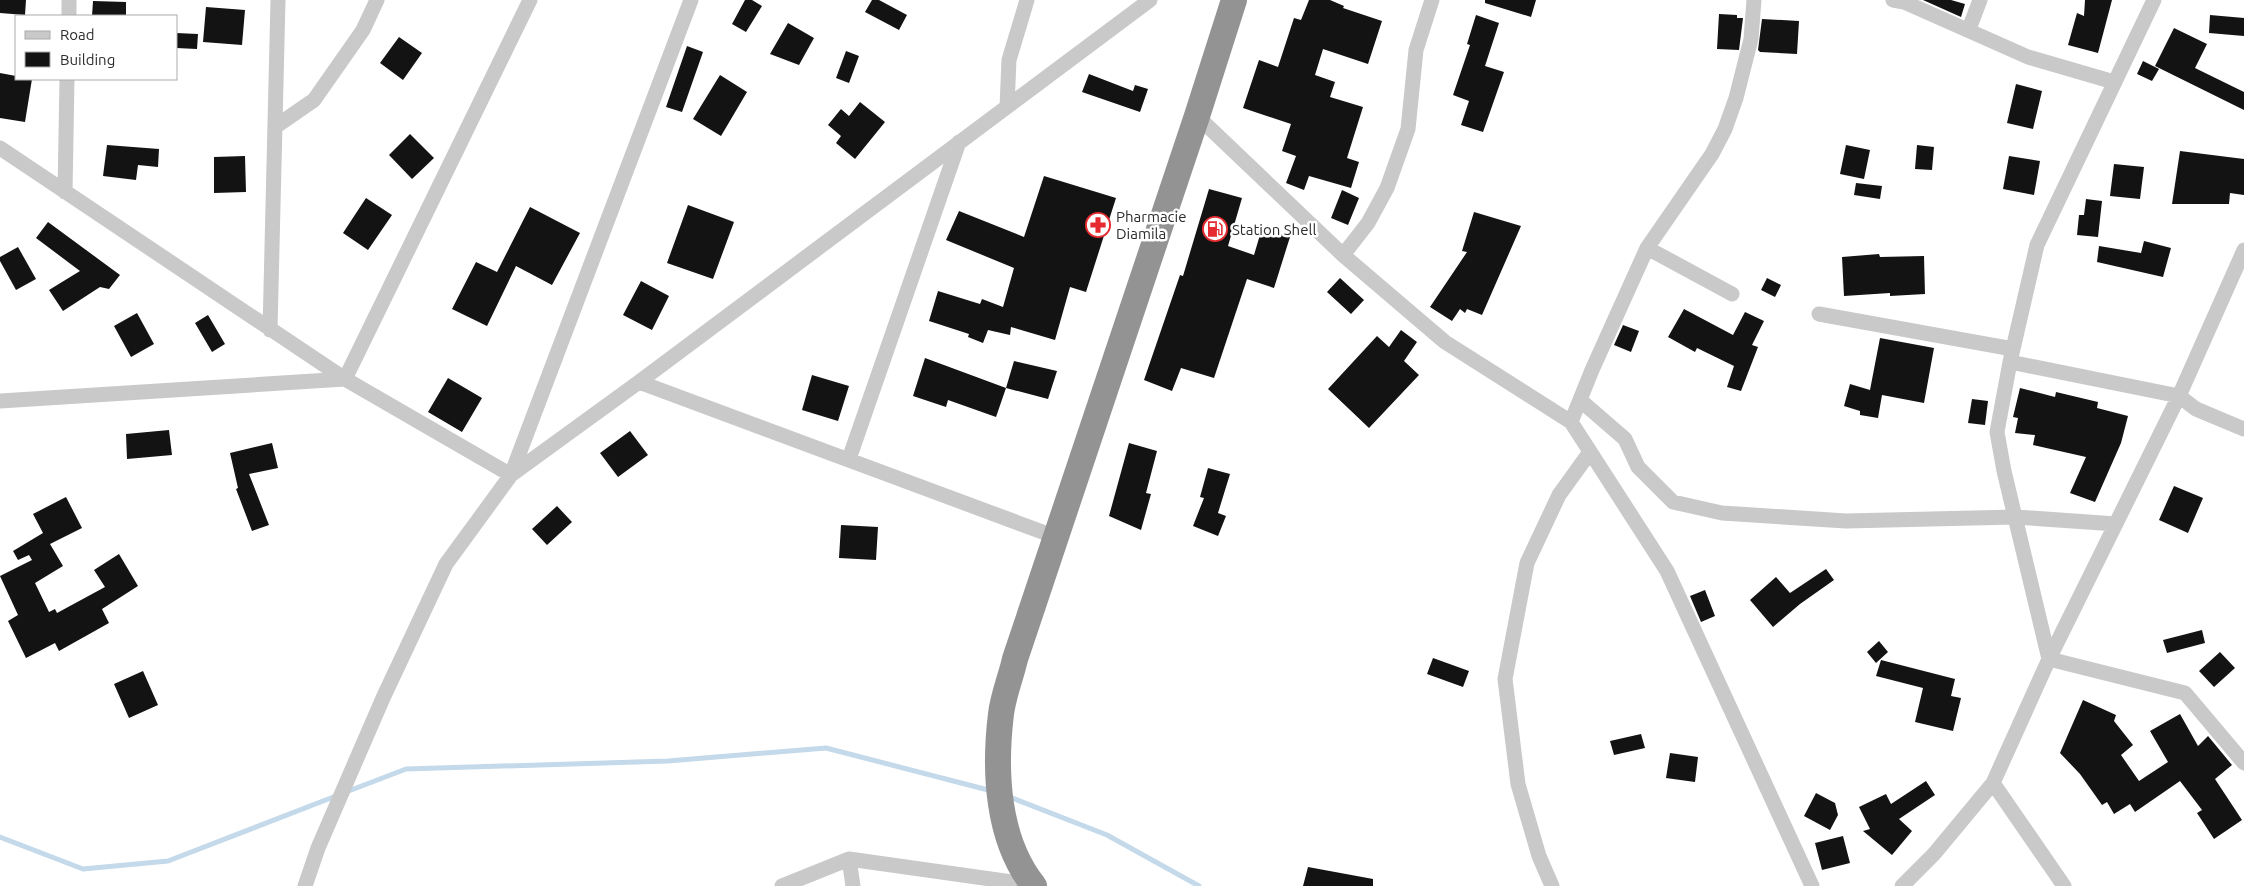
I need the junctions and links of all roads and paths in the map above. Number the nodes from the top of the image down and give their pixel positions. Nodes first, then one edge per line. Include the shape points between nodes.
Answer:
1 (69, 0) edge
2 (278, 0) edge
3 (377, 0) edge
4 (530, 0) edge
5 (691, 0) edge
6 (1027, 0) edge
7 (1150, 0) edge
8 (1234, 0) edge
9 (1432, 0) edge
10 (1754, 0) edge
11 (1893, 0) edge
12 (1980, 0) edge
13 (2154, 0) edge
14 (69, 15) edge
15 (1968, 29) junction
16 (68, 80) edge
17 (2114, 82) junction
18 (1007, 107) junction
19 (1197, 116) junction
20 (275, 127) junction
21 (959, 142) junction
22 (0, 148) edge
23 (65, 192) junction
24 (1647, 248) junction
25 (2244, 250) edge
26 (1344, 254) junction
27 (1732, 294) dead end
28 (1820, 314) dead end
29 (270, 330) junction
30 (2011, 355) junction
31 (345, 379) junction
32 (639, 382) junction
33 (2179, 396) junction
34 (1580, 400) junction
35 (0, 401) edge
36 (1571, 422) junction
37 (2244, 429) edge
38 (1590, 452) junction
39 (849, 459) junction
40 (511, 475) junction
41 (2016, 517) junction
42 (2116, 524) junction
43 (1056, 537) junction
44 (2049, 659) junction
45 (2244, 763) edge
46 (1993, 783) junction
47 (849, 859) junction
48 (305, 886) edge
49 (782, 886) edge
50 (853, 886) edge
51 (1034, 886) edge
52 (1552, 886) edge
53 (1812, 886) edge
54 (1902, 886) edge
55 (2064, 886) edge

1 - 14 street
2 - 20 street
3 - 20 street via 363,30 314,100
4 - 31 street
5 - 40 street
6 - 18 street via 1009,60
7 - 18 street
8 - 19 highway
9 - 26 street via 1416,50 1408,129 1387,188 1368,223
10 - 24 street via 1751,39 1726,129
11 - 15 street
12 - 15 street
13 - 17 street
15 - 17 street via 2028,57
16 - 23 street
17 - 30 street via 2037,245
18 - 21 street
19 - 26 street
19 - 43 highway
20 - 29 street
21 - 32 street
21 - 39 street
22 - 23 street
23 - 29 street
24 - 27 street
24 - 34 street
25 - 33 street
26 - 36 street via 1445,342
28 - 30 street
29 - 31 street
30 - 33 street
30 - 41 street via 1998,432
31 - 35 street
31 - 40 street
32 - 39 street
32 - 40 street
33 - 37 street via 2196,409
33 - 42 street
34 - 36 street
34 - 41 street via 1624,439 1638,467 1672,502 1722,513 1846,521
36 - 38 street
38 - 52 street via 1559,496 1527,563 1505,679 1518,784 1539,856
38 - 53 street via 1667,571
39 - 43 street
40 - 48 street via 446,564 368,732
41 - 42 street
41 - 44 street
42 - 44 street
43 - 51 highway via 1015,659 1001,714 999,770 1003,815 1018,862
44 - 45 street via 2185,693
44 - 46 street
46 - 54 street via 1934,854
46 - 55 street
47 - 49 street
47 - 50 street
47 - 51 street

